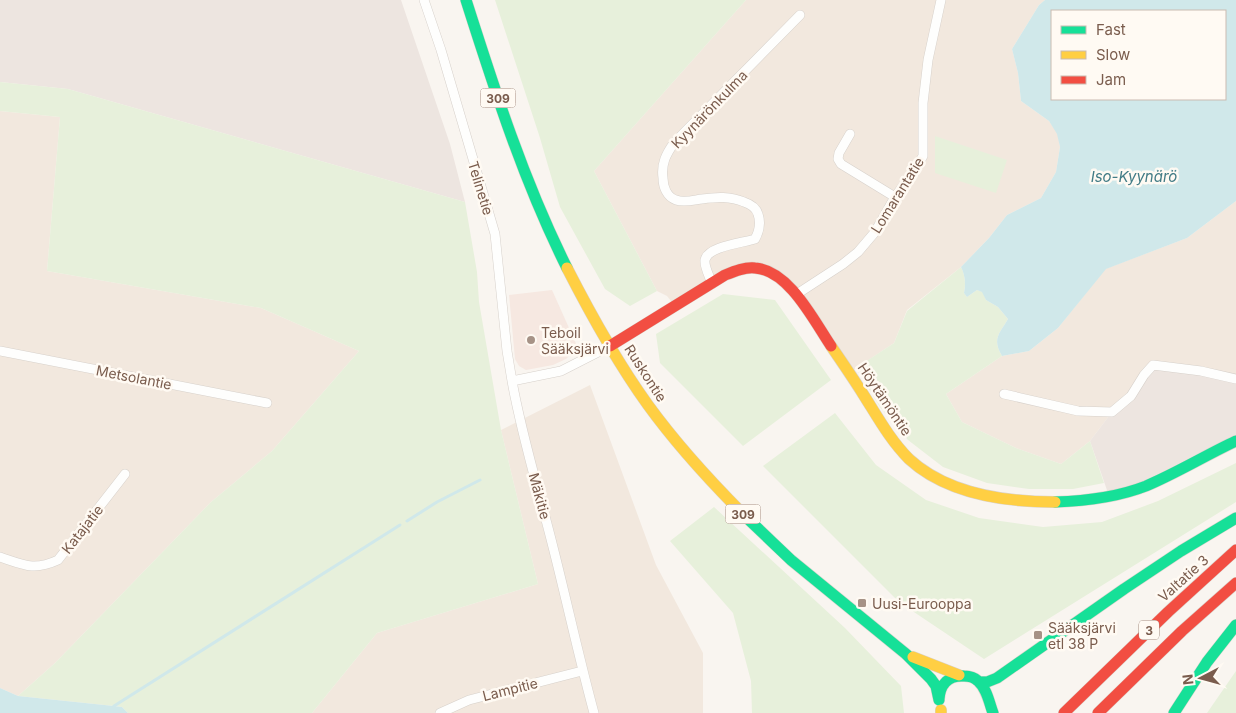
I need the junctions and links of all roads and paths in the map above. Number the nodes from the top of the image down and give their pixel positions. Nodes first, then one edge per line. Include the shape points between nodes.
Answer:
1 (424, 0) edge
2 (466, 0) edge
3 (941, 0) edge
4 (800, 15) dead end
5 (850, 134) dead end
6 (895, 197) junction
7 (712, 284) junction
8 (797, 294) junction
9 (610, 346) junction
10 (0, 351) edge
11 (1236, 379) edge
12 (512, 381) junction
13 (1004, 394) dead end
14 (267, 403) dead end
15 (1236, 440) edge
16 (125, 474) dead end
17 (1236, 518) edge
18 (1236, 550) edge
19 (0, 558) edge
20 (1236, 583) edge
21 (1236, 625) edge
22 (906, 654) junction
23 (582, 671) junction
24 (959, 675) junction
25 (980, 682) junction
26 (941, 709) edge
27 (440, 713) edge
28 (594, 713) edge
29 (992, 713) edge
30 (1064, 713) edge
31 (1098, 713) edge
32 (1174, 713) edge

1 - 12 street, Telinetie via 495,234
2 - 9 main road, Ruskontie / 309 via 533,195 587,307
3 - 6 street, Lomarantatie via 923,103 923,156
4 - 7 street, Kyynärönkulma via 674,143 662,166 665,191 676,200 730,198 750,204 757,210 760,221 755,239 712,251 706,258
5 - 6 street via 838,159
6 - 8 street, Lomarantatie via 875,232 858,252
7 - 8 main road, Höytämöntie via 737,270 755,268 780,278
7 - 9 main road, Höytämöntie
8 - 15 main road, Höytämöntie via 896,444 920,468 968,490 1006,499 1048,503 1110,496 1137,489
9 - 12 street via 561,371
9 - 22 main road, Ruskontie / 309 via 648,406 729,500 791,560
10 - 14 street, Metsolantie
11 - 13 street via 1153,365 1132,396 1112,412 1078,411
12 - 23 street, Mäkitie
16 - 19 street, Katajatie via 58,560 46,566 28,566
17 - 25 main road via 1181,551 997,678
18 - 30 main road, Valtatie 3 / 3
20 - 31 main road, 3
21 - 32 main road
22 - 24 main road, Ruskontie / 309
22 - 26 main road, Ruskontie / 309 via 932,678
23 - 27 street, Lampitie via 469,700
23 - 28 street, Mäkitie
24 - 25 main road, 309 via 970,676
24 - 26 main road, 309 via 948,679 942,686 939,694
25 - 29 main road

